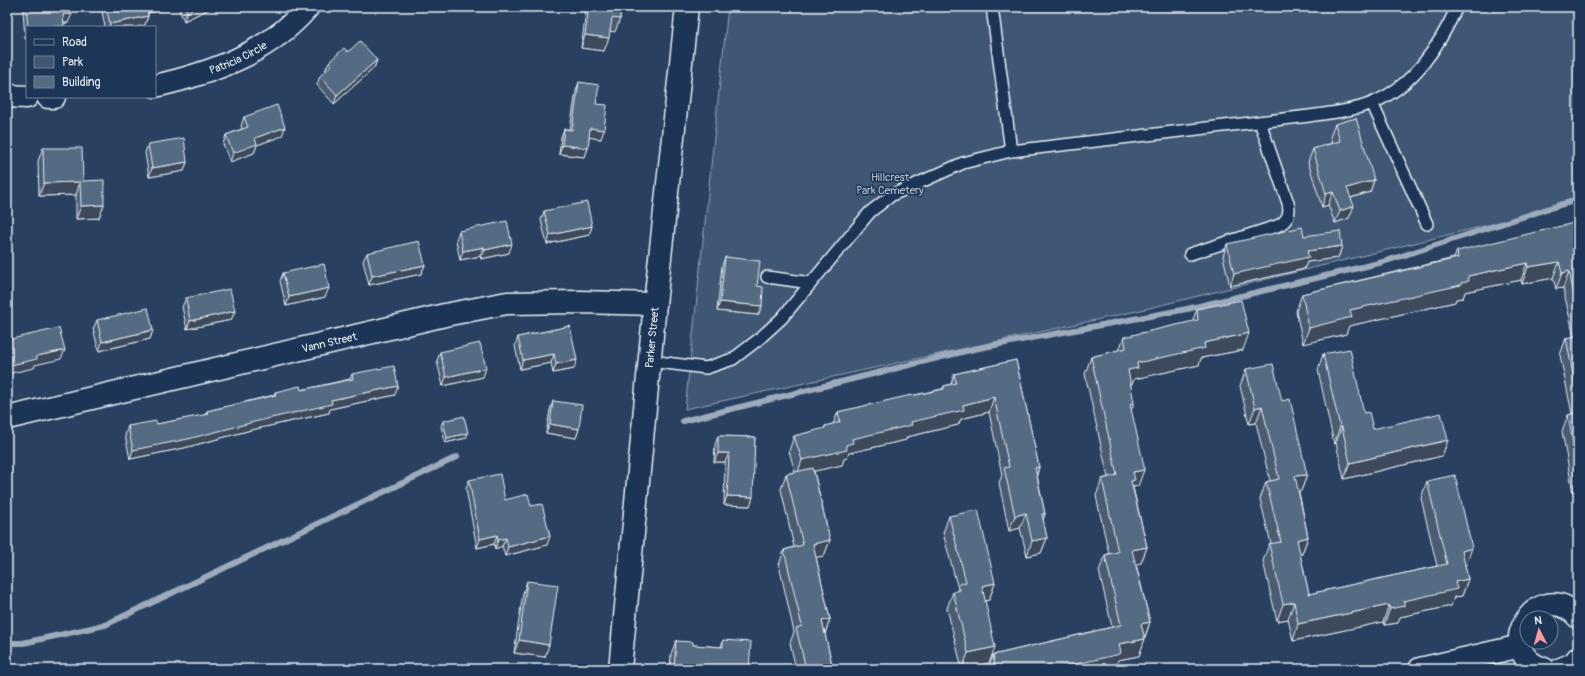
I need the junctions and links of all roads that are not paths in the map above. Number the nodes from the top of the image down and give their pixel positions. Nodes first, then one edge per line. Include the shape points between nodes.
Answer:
1 (308, 7) edge
2 (687, 7) edge
3 (992, 7) edge
4 (1457, 7) edge
5 (156, 86) edge
6 (7, 96) edge
7 (26, 97) edge
8 (1372, 103) junction
9 (1260, 122) junction
10 (1011, 151) junction
11 (1427, 224) dead end
12 (1190, 254) dead end
13 (767, 277) dead end
14 (811, 283) junction
15 (655, 304) junction
16 (650, 361) junction
17 (7, 418) edge
18 (1537, 610) edge
19 (1577, 613) edge
20 (1519, 646) edge
21 (1523, 650) edge
22 (1578, 658) edge
23 (620, 669) edge
24 (1420, 669) edge
25 (1544, 669) edge
26 (1561, 669) edge

1 - 5 street, Patricia Circle via 277,37 252,53 200,74
2 - 15 street, Parker Street
3 - 10 lane
4 - 8 lane via 1434,51 1418,70 1390,93
6 - 7 street
8 - 9 lane via 1341,112
8 - 11 lane
9 - 10 lane
9 - 12 lane via 1288,203 1287,217 1277,226
10 - 14 lane via 963,163 892,195 870,212
13 - 14 lane
14 - 16 lane via 782,318 733,359 706,368
15 - 16 street, Parker Street
15 - 17 street, Vann Street via 507,303 444,315
16 - 23 street, Parker Street
18 - 19 street via 1553,605
20 - 24 street
21 - 25 street via 1530,662
22 - 26 street via 1573,664

